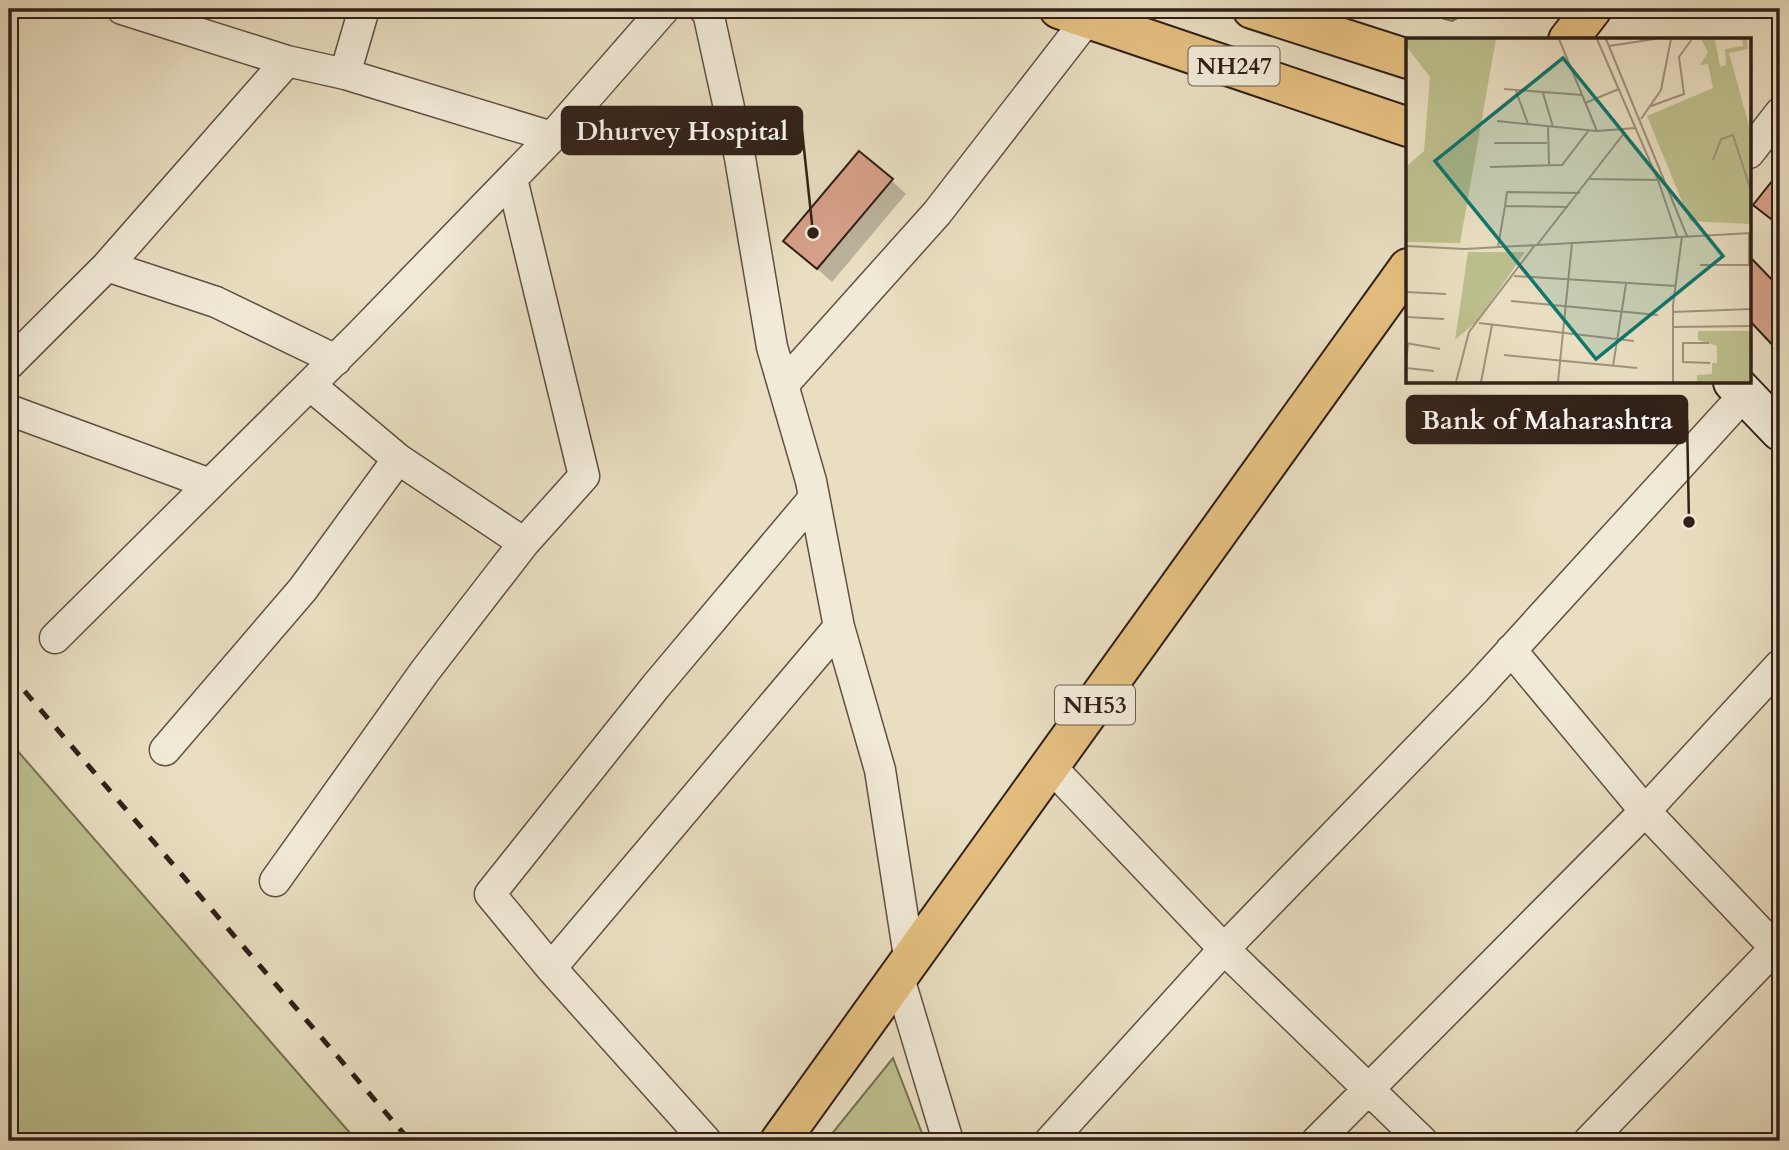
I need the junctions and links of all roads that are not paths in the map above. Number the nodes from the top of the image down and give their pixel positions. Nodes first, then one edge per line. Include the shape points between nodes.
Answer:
1 (122, 9) edge
2 (364, 9) edge
3 (664, 9) edge
4 (704, 9) edge
5 (1252, 9) edge
6 (1074, 13) edge
7 (1406, 58) edge
8 (287, 61) junction
9 (345, 75) junction
10 (1780, 113) edge
11 (1406, 127) edge
12 (552, 136) junction
13 (1750, 152) edge
14 (512, 179) junction
15 (107, 265) junction
16 (1406, 271) edge
17 (336, 360) junction
18 (9, 364) edge
19 (310, 385) junction
20 (783, 385) junction
21 (1739, 388) edge
22 (9, 410) edge
23 (1780, 430) edge
24 (398, 459) junction
25 (210, 484) junction
26 (814, 498) junction
27 (524, 543) junction
28 (839, 627) junction
29 (55, 638) dead end
30 (1511, 650) junction
31 (1780, 665) edge
32 (165, 750) dead end
33 (1051, 767) junction
34 (1645, 811) junction
35 (275, 881) dead end
36 (1779, 948) edge
37 (1224, 949) junction
38 (551, 968) junction
39 (904, 971) junction
40 (1370, 1090) junction
41 (706, 1141) edge
42 (780, 1141) edge
43 (948, 1141) edge
44 (1050, 1141) edge
45 (1317, 1141) edge
46 (1422, 1141) edge
47 (1589, 1141) edge

1 - 8 street
2 - 9 street
3 - 12 street
4 - 20 street via 740,158 772,347
5 - 7 highway, NH247
6 - 11 highway, NH247
6 - 20 street via 937,214
8 - 9 street
8 - 15 street
9 - 12 street
10 - 13 street
12 - 14 street
14 - 17 street
14 - 27 street via 584,476
15 - 17 street via 216,302
15 - 18 street
16 - 33 highway, NH53
17 - 19 street
19 - 24 street
19 - 25 street
20 - 26 street
21 - 23 main road
21 - 30 street
22 - 25 street
24 - 27 street
24 - 32 street via 303,589
25 - 29 street
26 - 28 street
26 - 38 street via 490,894
27 - 35 street via 425,671
28 - 38 street
28 - 39 street via 880,770
30 - 34 street
30 - 37 street
31 - 34 street
33 - 37 street
33 - 39 highway, NH53
34 - 36 street
34 - 40 street
36 - 47 street
37 - 40 street
37 - 44 street
38 - 41 street
39 - 42 highway, NH53
39 - 43 street
40 - 45 street
40 - 46 street

